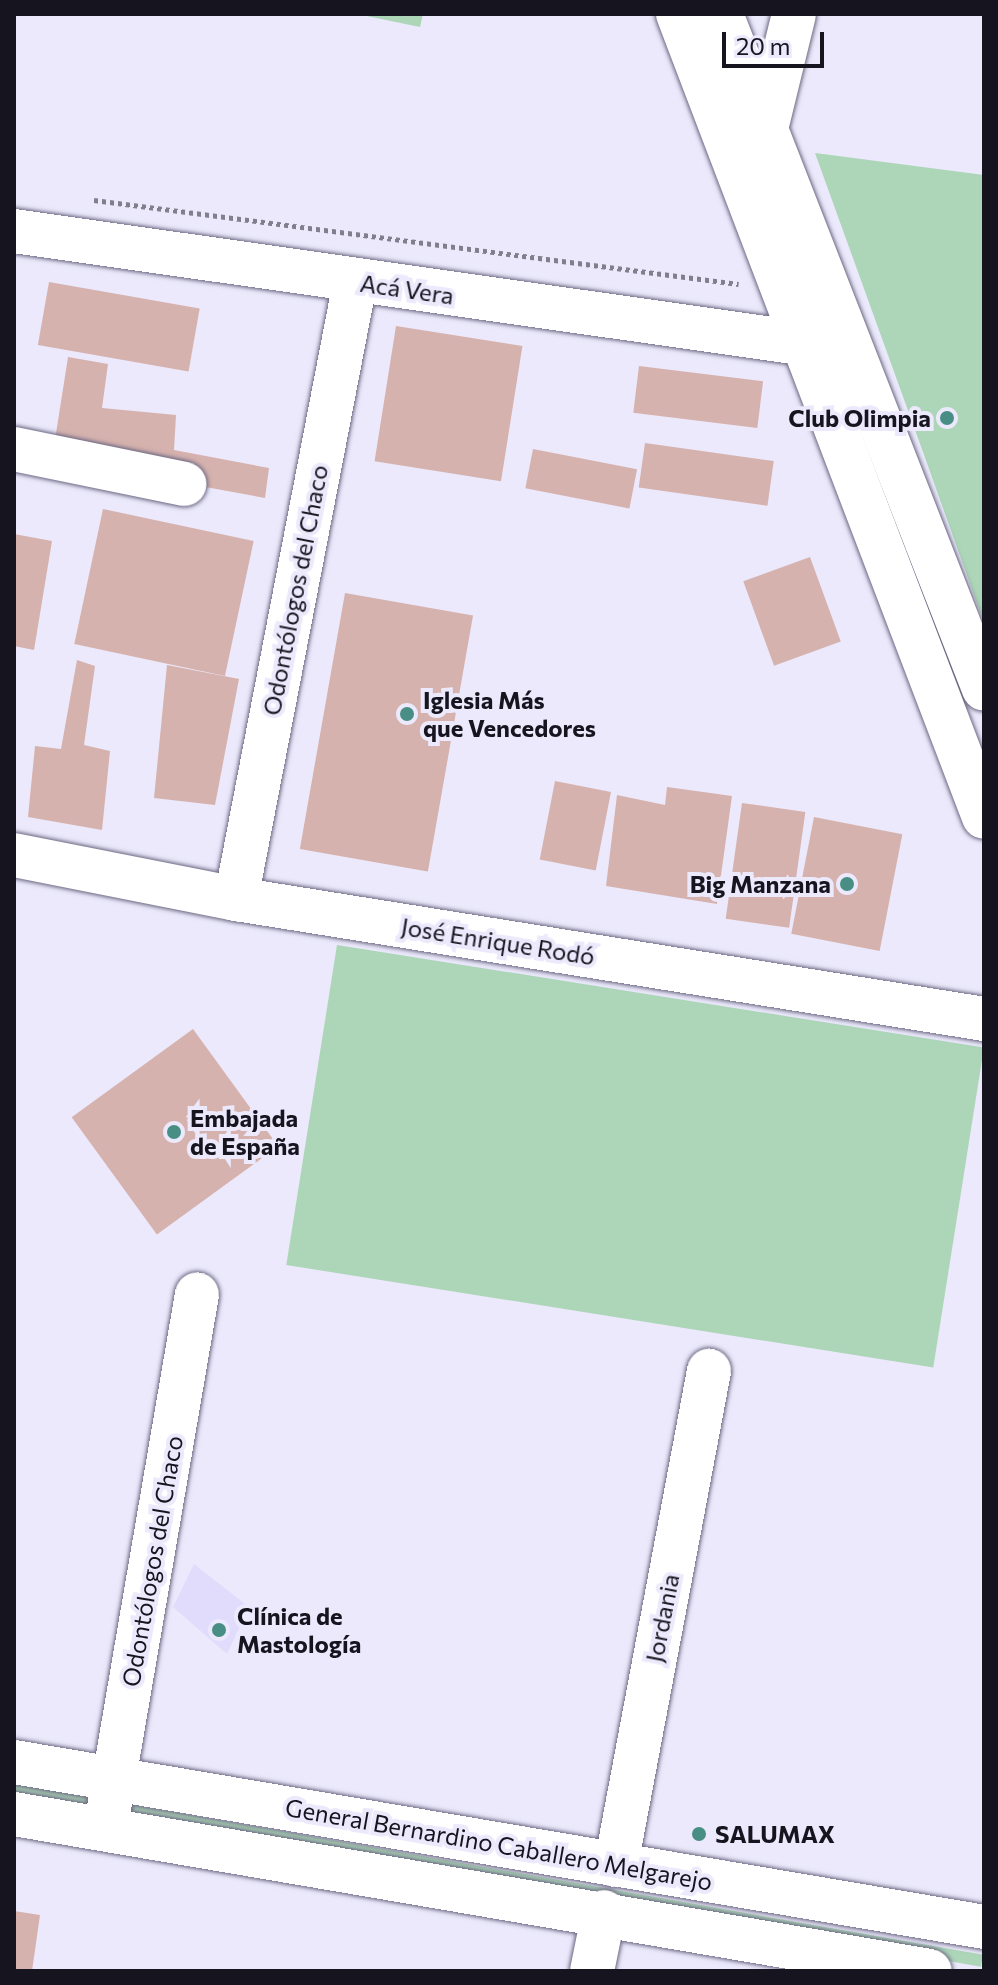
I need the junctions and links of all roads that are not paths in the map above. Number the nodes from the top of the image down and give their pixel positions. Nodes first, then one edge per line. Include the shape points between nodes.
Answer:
1 (678, 14) edge
2 (721, 14) edge
3 (794, 14) edge
4 (765, 133) junction
5 (14, 231) edge
6 (355, 282) junction
7 (800, 343) junction
8 (14, 449) edge
9 (184, 484) dead end
10 (984, 689) edge
11 (984, 817) edge
12 (14, 855) edge
13 (236, 899) junction
14 (984, 1019) edge
15 (197, 1294) dead end
16 (709, 1371) dead end
17 (14, 1762) edge
18 (116, 1779) junction
19 (14, 1814) edge
20 (105, 1829) junction
21 (616, 1865) junction
22 (604, 1912) junction
23 (984, 1927) edge
24 (592, 1971) edge
25 (930, 1971) edge

1 - 7 main road
2 - 4 main road
3 - 4 main road
4 - 10 main road
5 - 6 main road, Acá Vera
6 - 7 main road, Acá Vera
6 - 13 main road, Odontólogos del Chaco
7 - 11 main road
8 - 9 main road
12 - 13 main road, José Enrique Rodó
13 - 14 main road, José Enrique Rodó
15 - 18 main road, Odontólogos del Chaco
16 - 21 main road, Jordania
17 - 18 main road, General Bernardino Caballero Melgarejo
18 - 20 main road, Odontólogos del Chaco
18 - 21 main road, General Bernardino Caballero Melgarejo
19 - 20 main road, General Bernardino Caballero Melgarejo
20 - 22 main road, General Bernardino Caballero Melgarejo
21 - 23 main road, General Bernardino Caballero Melgarejo
22 - 24 main road
22 - 25 main road, General Bernardino Caballero Melgarejo

